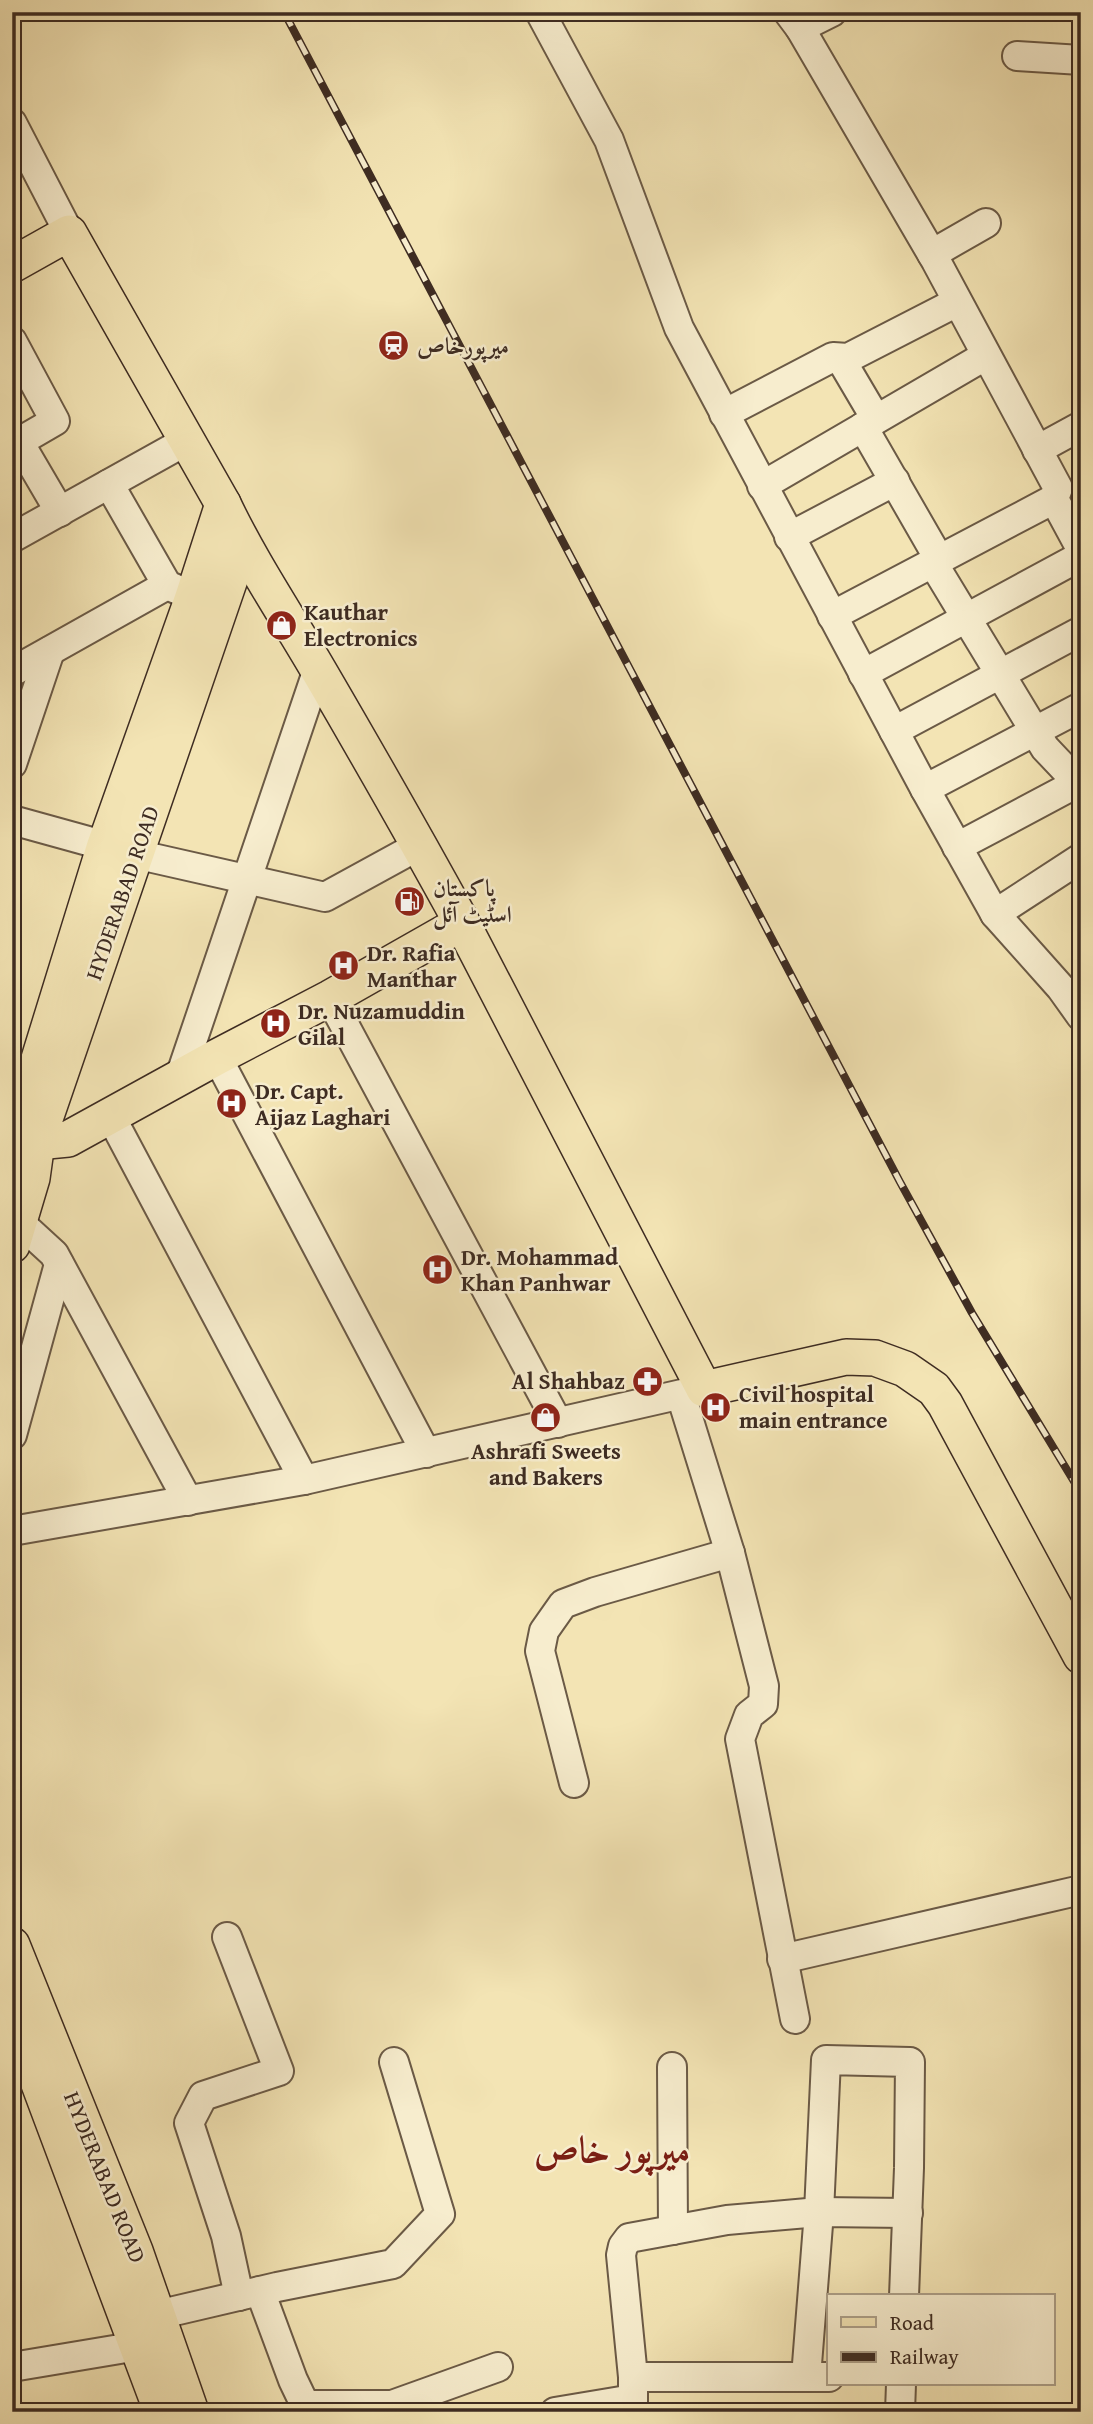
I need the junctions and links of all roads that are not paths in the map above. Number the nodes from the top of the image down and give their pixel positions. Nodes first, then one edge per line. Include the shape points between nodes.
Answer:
1 (540, 12) edge
2 (832, 12) edge
3 (794, 20) edge
4 (1017, 56) dead end
5 (1081, 60) edge
6 (12, 123) edge
7 (986, 223) dead end
8 (69, 233) junction
9 (932, 254) junction
10 (12, 265) edge
11 (957, 302) junction
12 (12, 341) edge
13 (985, 356) junction
14 (841, 358) junction
15 (724, 414) junction
16 (870, 423) junction
17 (1081, 426) edge
18 (186, 441) junction
19 (16, 444) edge
20 (1037, 450) junction
21 (895, 481) junction
22 (109, 484) junction
23 (762, 486) junction
24 (1054, 499) junction
25 (223, 505) junction
26 (60, 512) junction
27 (789, 537) junction
28 (12, 538) edge
29 (242, 544) junction
30 (1080, 547) edge
31 (936, 561) junction
32 (180, 591) junction
33 (832, 616) junction
34 (966, 618) junction
35 (1081, 631) edge
36 (50, 651) junction
37 (15, 663) edge
38 (318, 669) junction
39 (863, 674) junction
40 (999, 674) junction
41 (1081, 707) edge
42 (894, 731) junction
43 (1034, 731) junction
44 (12, 764) edge
45 (1080, 783) edge
46 (925, 789) junction
47 (12, 820) edge
48 (420, 845) junction
49 (957, 848) junction
50 (120, 850) junction
51 (1081, 858) edge
52 (246, 878) junction
53 (995, 914) junction
54 (462, 923) junction
55 (330, 998) junction
56 (1081, 1016) edge
57 (217, 1057) junction
58 (180, 1077) junction
59 (110, 1115) junction
60 (21, 1135) edge
61 (18, 1210) edge
62 (59, 1264) junction
63 (693, 1392) junction
64 (558, 1423) junction
65 (12, 1435) edge
66 (426, 1453) junction
67 (304, 1480) junction
68 (188, 1501) junction
69 (12, 1531) edge
70 (730, 1553) junction
71 (1081, 1656) edge
72 (574, 1783) dead end
73 (1081, 1889) edge
74 (227, 1937) dead end
75 (12, 1945) edge
76 (782, 1959) junction
77 (13, 2016) edge
78 (794, 2019) dead end
79 (394, 2062) dead end
80 (672, 2067) dead end
81 (819, 2212) junction
82 (908, 2213) junction
83 (673, 2230) junction
84 (250, 2293) junction
85 (904, 2294) edge
86 (157, 2315) junction
87 (138, 2346) junction
88 (12, 2367) edge
89 (498, 2367) dead end
90 (817, 2377) edge
91 (901, 2386) edge
92 (633, 2396) edge
93 (162, 2412) edge
94 (191, 2412) edge
95 (555, 2412) edge
96 (900, 2412) edge

1 - 15 street via 609,140 679,328
2 - 3 street
3 - 9 street
4 - 5 street
6 - 8 street
7 - 9 street
8 - 10 main road
8 - 18 main road
9 - 11 street
11 - 13 street
11 - 14 street
12 - 19 street via 55,421
13 - 16 street
13 - 20 street
14 - 15 street via 833,357
14 - 16 street
15 - 23 street
16 - 21 street
16 - 23 street
17 - 20 street
18 - 22 street
18 - 25 main road
19 - 26 street
20 - 24 street via 1058,488
21 - 27 street
21 - 31 street
22 - 26 street
22 - 32 street
23 - 27 street
24 - 30 street
24 - 31 street
25 - 29 main road
25 - 32 main road, HYDERABAD ROAD
26 - 28 street
27 - 33 street
29 - 38 main road
29 - 50 main road, HYDERABAD ROAD
30 - 34 street
31 - 33 street
31 - 34 street
32 - 36 street
32 - 50 main road, HYDERABAD ROAD
33 - 39 street
34 - 39 street
34 - 40 street
35 - 40 street
36 - 37 street
36 - 44 street
38 - 48 main road
38 - 52 street
39 - 42 street
40 - 42 street
40 - 43 street
41 - 43 street
42 - 46 street
43 - 45 street
43 - 46 street
45 - 49 street
46 - 49 street
47 - 50 street
48 - 52 street via 325,897
48 - 54 main road
49 - 53 street
50 - 52 street
50 - 60 main road, HYDERABAD ROAD via 22,1114
51 - 53 street
52 - 58 street
53 - 56 street
54 - 55 main road
54 - 63 main road
55 - 57 main road
55 - 64 street
57 - 58 main road
57 - 66 street
58 - 59 main road
59 - 60 main road via 68,1139
59 - 67 street
60 - 61 main road, HYDERABAD ROAD via 32,1178
61 - 62 street
62 - 65 street
62 - 68 street
63 - 64 street
63 - 70 street
63 - 71 main road via 846,1357 875,1358 905,1369 934,1389 945,1404
64 - 66 street
66 - 67 street
67 - 68 street
68 - 69 street
70 - 72 street via 594,1592 563,1604 553,1617 540,1651
70 - 76 street via 764,1686 763,1704 748,1715 740,1739
73 - 76 street
74 - 84 street via 279,2071 203,2096 189,2123
75 - 86 main road, HYDERABAD ROAD
76 - 78 street
77 - 87 main road
79 - 84 street via 440,2214 393,2264
80 - 83 street
81 - 82 street
81 - 82 street via 826,2060 910,2062
81 - 83 street
81 - 90 street
82 - 85 street
83 - 92 street via 629,2238 623,2246
84 - 86 street
84 - 89 street via 305,2405 392,2405
86 - 94 main road, HYDERABAD ROAD
87 - 88 street
87 - 93 main road
90 - 92 street
91 - 96 street
92 - 95 street

